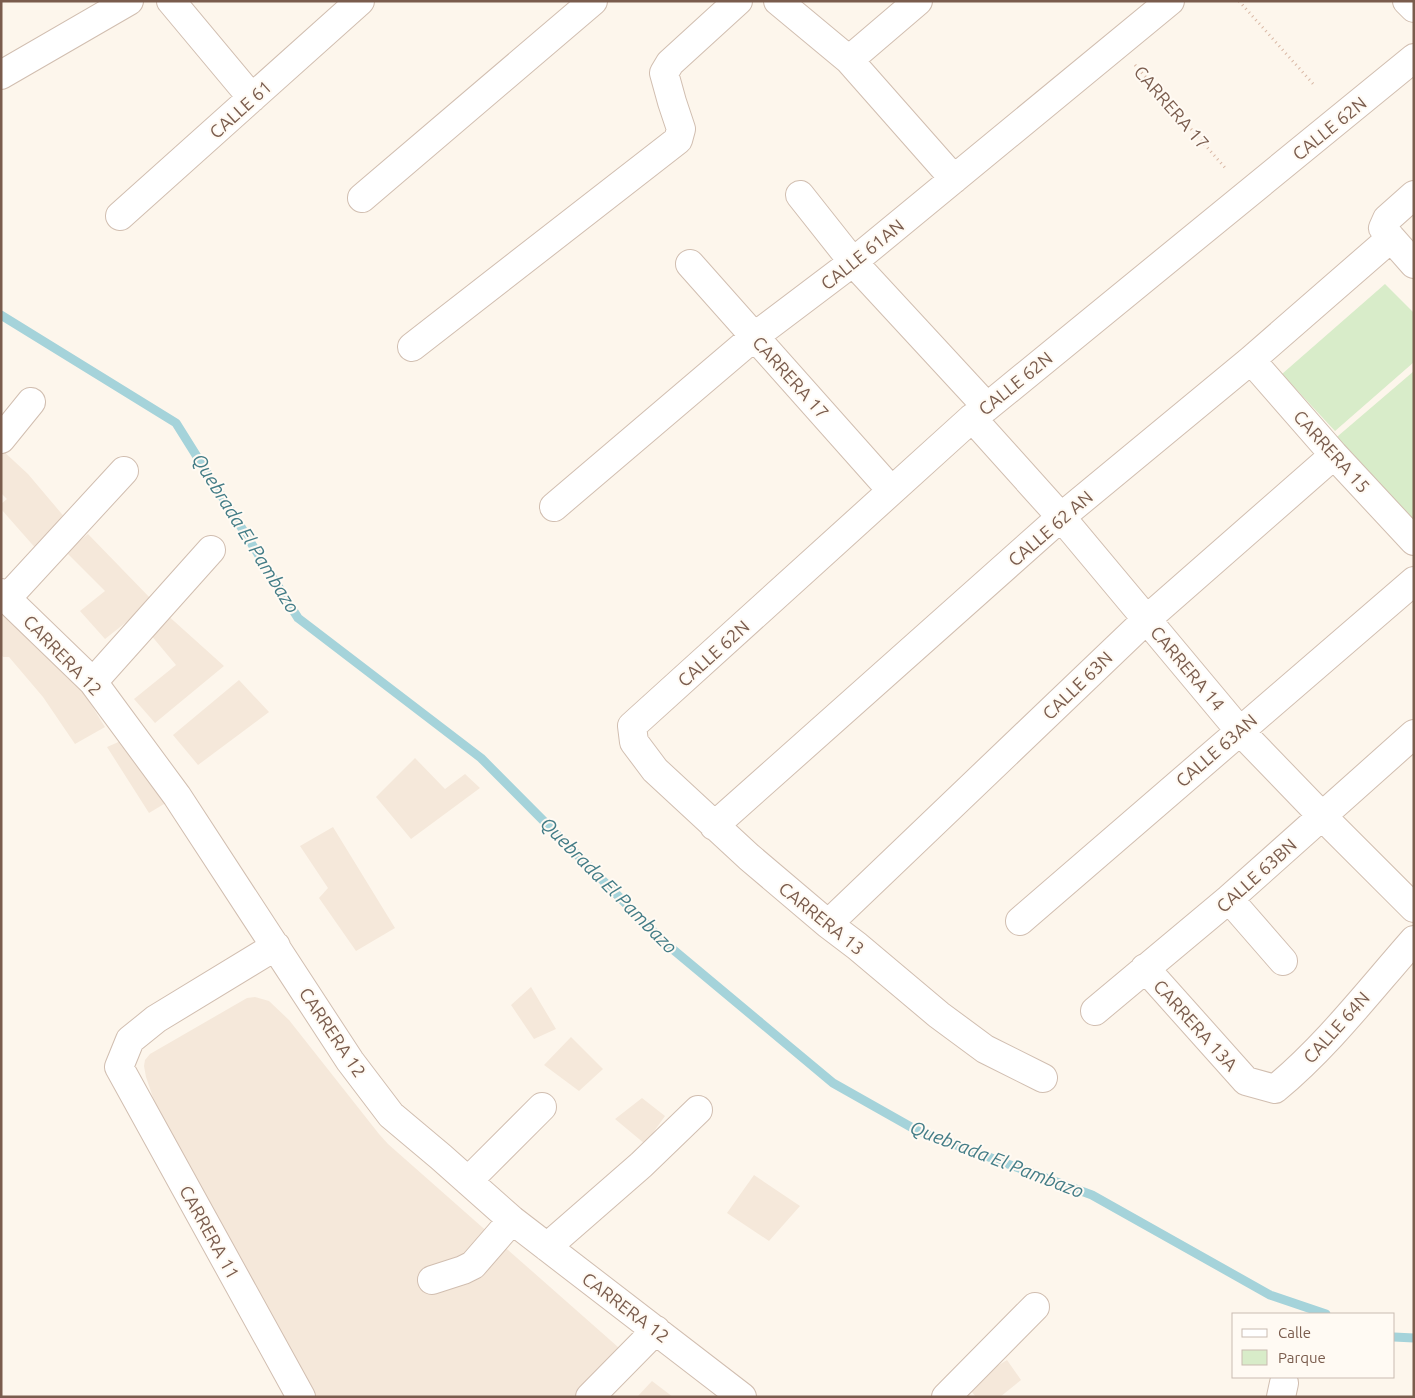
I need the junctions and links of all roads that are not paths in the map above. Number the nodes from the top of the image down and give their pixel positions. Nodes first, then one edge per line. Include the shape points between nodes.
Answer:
1 (129, 1) edge
2 (171, 1) edge
3 (360, 1) edge
4 (593, 1) edge
5 (738, 1) edge
6 (778, 1) edge
7 (918, 1) edge
8 (1170, 1) edge
9 (1407, 1) edge
10 (1414, 8) edge
11 (1414, 58) edge
12 (849, 60) junction
13 (1, 76) edge
14 (252, 98) junction
15 (954, 179) junction
16 (1414, 195) edge
17 (800, 196) dead end
18 (362, 198) dead end
19 (120, 216) dead end
20 (1390, 238) junction
21 (853, 262) junction
22 (690, 264) dead end
23 (1414, 264) edge
24 (755, 336) junction
25 (412, 347) dead end
26 (1251, 360) junction
27 (30, 402) dead end
28 (979, 412) junction
29 (1, 439) edge
30 (1334, 455) junction
31 (124, 471) dead end
32 (891, 490) junction
33 (554, 507) dead end
34 (1061, 517) junction
35 (1414, 541) edge
36 (211, 550) dead end
37 (1414, 581) edge
38 (4, 596) edge
39 (1147, 619) junction
40 (94, 682) junction
41 (632, 726) joint
42 (1239, 730) junction
43 (1414, 734) edge
44 (1322, 816) junction
45 (714, 826) junction
46 (1229, 900) junction
47 (1414, 908) edge
48 (1020, 921) dead end
49 (828, 924) junction
50 (1414, 940) edge
51 (276, 946) junction
52 (1283, 961) dead end
53 (1145, 968) junction
54 (1095, 1011) dead end
55 (1044, 1078) dead end
56 (1246, 1081) joint
57 (542, 1107) dead end
58 (698, 1110) dead end
59 (468, 1181) junction
60 (512, 1220) junction
61 (547, 1247) junction
62 (432, 1280) dead end
63 (1036, 1307) dead end
64 (656, 1330) junction
65 (301, 1397) edge
66 (590, 1397) edge
67 (742, 1397) edge
68 (946, 1397) edge

1 - 13 street
2 - 14 street
3 - 14 street, CALLE 61
4 - 18 street
5 - 25 street via 670,63 664,73 681,129 678,140
6 - 12 street
7 - 12 street
8 - 15 street, CALLE 61AN
9 - 10 street
11 - 28 street, CALLE 62N
12 - 15 street
14 - 19 street, CALLE 61
15 - 21 street, CALLE 61AN
16 - 20 street via 1387,219 1383,228
17 - 21 street
20 - 23 street
20 - 26 street, CALLE 62 AN
21 - 24 street, CALLE 61AN
21 - 28 street
22 - 24 street, CARRERA 17
24 - 32 street, CARRERA 17
24 - 33 street, CALLE 61AN
26 - 30 street, CARRERA 15
26 - 34 street, CALLE 62 AN
27 - 29 street
28 - 32 street, CALLE 62N
28 - 34 street, CARRERA 14
30 - 35 street, CARRERA 15
30 - 39 street, CALLE 63N
31 - 38 street
32 - 41 street, CALLE 62N
34 - 39 street, CARRERA 14
34 - 45 street, CALLE 62 AN
36 - 40 street
37 - 42 street, CALLE 63AN
38 - 40 street, CARRERA 12
39 - 42 street, CARRERA 14
39 - 49 street, CALLE 63N
40 - 51 street, CARRERA 12 via 177,796
41 - 45 street, CARRERA 13 via 634,742 655,770
42 - 44 street, CARRERA 14
42 - 48 street, CALLE 63AN
43 - 44 street, CALLE 63BN
44 - 46 street, CALLE 63BN
44 - 47 street, CARRERA 14
45 - 49 street, CARRERA 13
46 - 52 street
46 - 53 street, CALLE 63BN
49 - 55 street, CARRERA 13 via 985,1049
50 - 56 street, CALLE 64N via 1297,1070 1274,1089
51 - 59 street, CARRERA 12 via 350,1062 391,1115
51 - 65 street, CARRERA 11 via 156,1018 130,1040 119,1067
53 - 54 street, CALLE 63BN
53 - 56 street, CARRERA 13A
57 - 59 street
58 - 61 street
59 - 60 street, CARRERA 12
60 - 61 street, CARRERA 12
60 - 62 street via 473,1265
61 - 64 street, CARRERA 12
63 - 68 street
64 - 66 street
64 - 67 street, CARRERA 12

